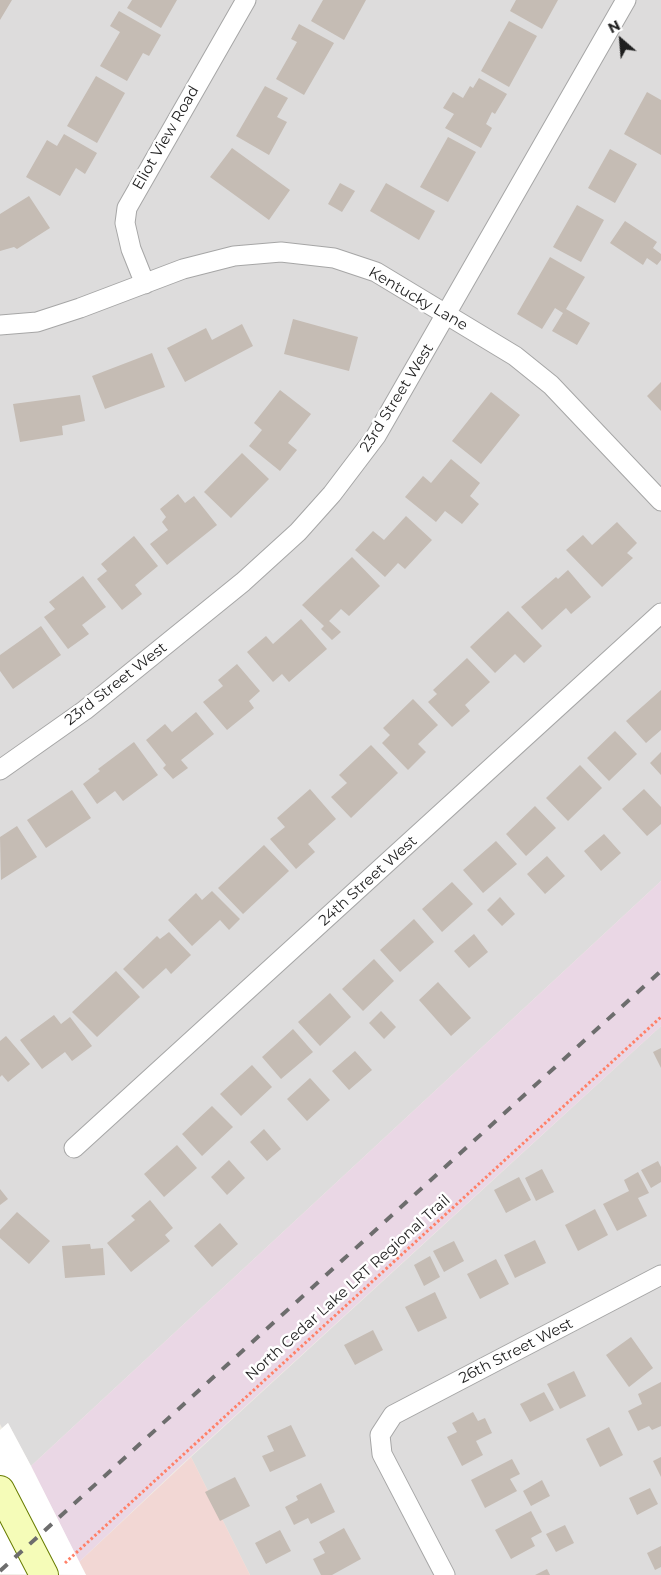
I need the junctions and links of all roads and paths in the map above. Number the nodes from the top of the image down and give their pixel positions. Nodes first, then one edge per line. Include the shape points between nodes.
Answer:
1 (246, 0) edge
2 (626, 0) edge
3 (145, 284) junction
4 (447, 314) junction
5 (0, 325) edge
6 (661, 501) edge
7 (661, 613) edge
8 (0, 770) edge
9 (661, 1018) edge
10 (74, 1148) dead end
11 (661, 1275) edge
12 (0, 1490) edge
13 (52, 1572) edge
14 (445, 1575) edge

1 - 3 street, Eliot View Road via 127,208 125,223 131,249
2 - 4 street, 23rd Street West
3 - 4 street, Kentucky Lane via 183,269 234,256 281,252 334,258 376,272
3 - 5 street, Kentucky Lane via 37,322
4 - 6 street, Kentucky Lane via 515,356 551,385
4 - 8 street, 23rd Street West via 376,436 298,532 243,582 114,687
7 - 10 street, 24th Street West
9 - 13 path, North Cedar Lake LRT Regional Trail
11 - 14 street, 26th Street West via 393,1414 380,1435 382,1454
12 - 13 main road

